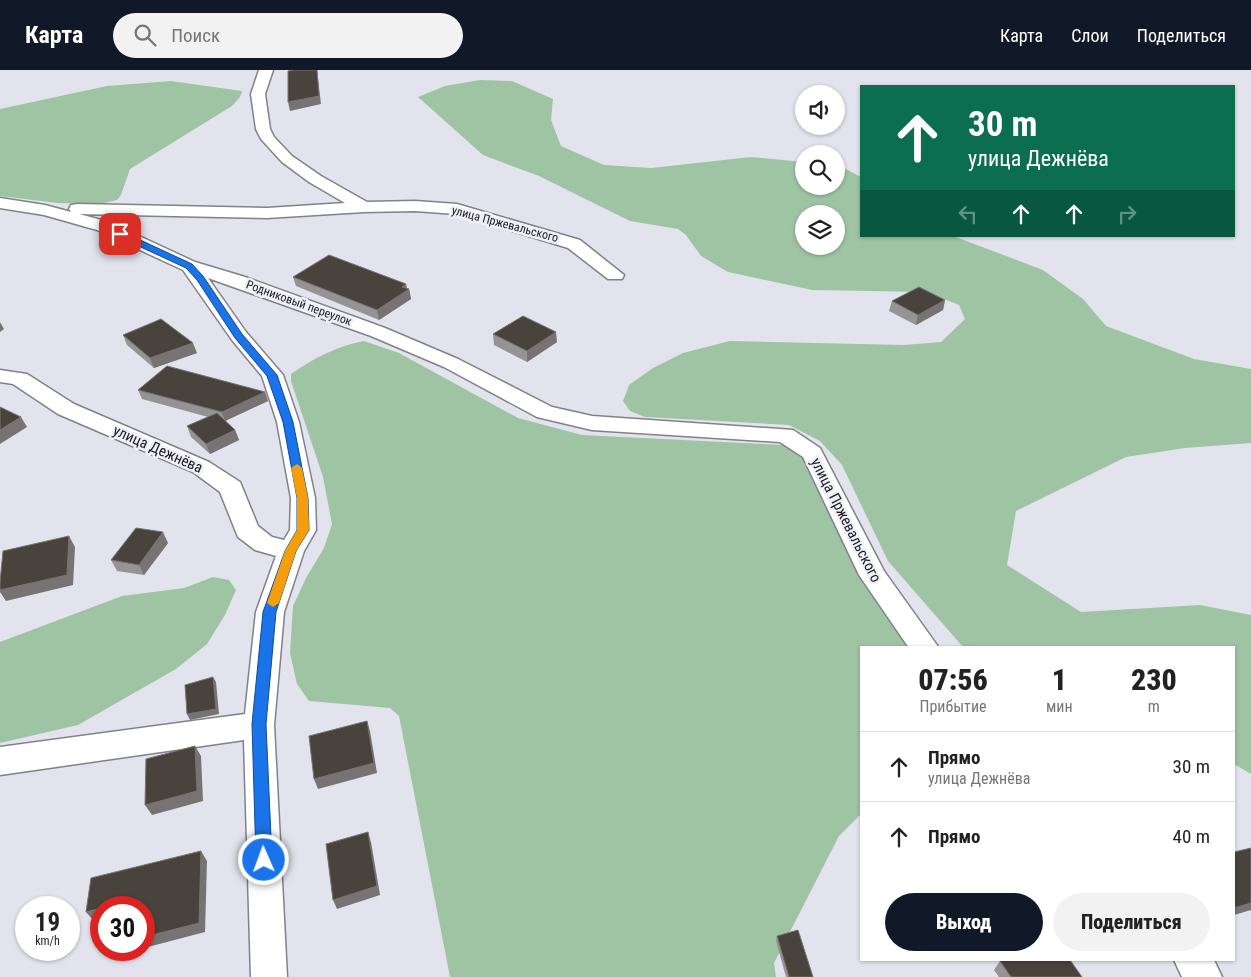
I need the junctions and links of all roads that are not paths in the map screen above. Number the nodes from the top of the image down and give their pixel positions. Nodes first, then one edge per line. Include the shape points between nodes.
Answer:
1 (266, 70) edge
2 (0, 203) edge
3 (364, 207) junction
4 (45, 210) junction
5 (189, 266) junction
6 (615, 275) dead end
7 (0, 376) edge
8 (592, 423) joint
9 (291, 551) junction
10 (924, 646) edge
11 (259, 724) junction
12 (0, 761) edge
13 (1193, 961) edge
14 (269, 977) edge
15 (1204, 977) edge

1 - 3 street via 258,94 263,129 268,138 297,167
2 - 4 street, Родниковый переулок
3 - 4 street, улица Пржевальского via 258,213
3 - 6 street, улица Пржевальского via 456,209 574,244
4 - 5 street, Родниковый переулок via 103,226
5 - 8 street, Родниковый переулок via 378,332 451,363 545,412
5 - 9 street via 239,336 272,375 288,422 303,498 303,530
7 - 9 street, улица Дежнёва via 19,379 66,408 201,467 231,488 247,531 264,544
8 - 10 street, улица Пржевальского via 785,435 812,452 872,574
9 - 11 street via 270,612
11 - 12 street
11 - 14 street
13 - 15 street

